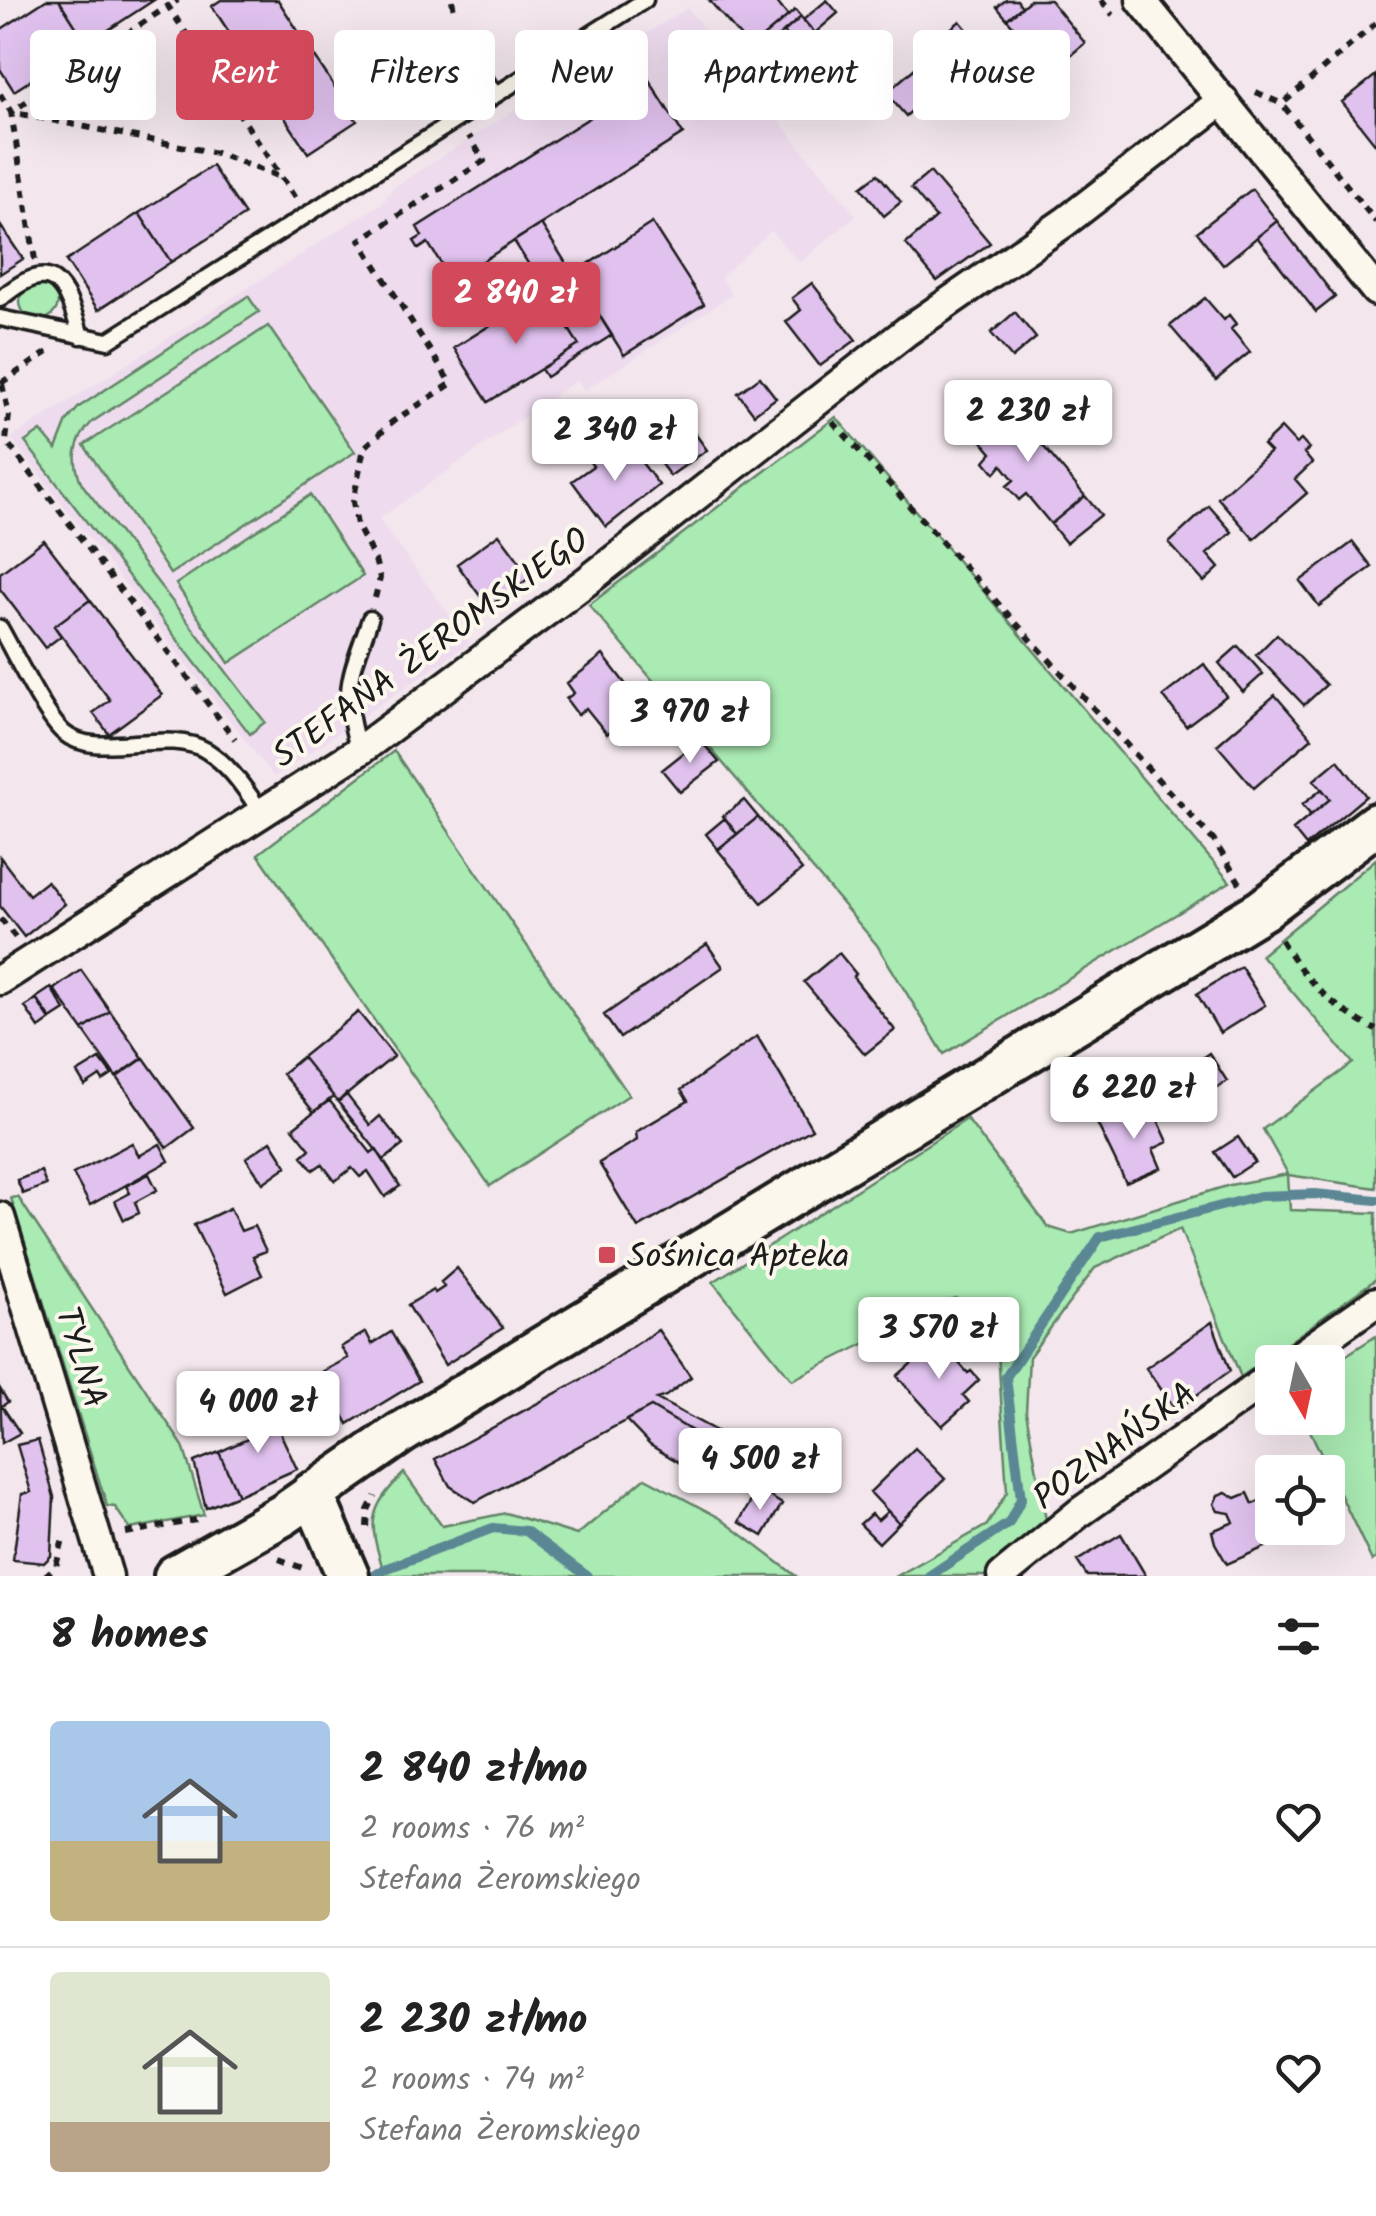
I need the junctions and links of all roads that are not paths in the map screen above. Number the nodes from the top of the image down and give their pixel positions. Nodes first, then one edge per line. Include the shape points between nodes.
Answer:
1 (645, 0) edge
2 (1141, 0) edge
3 (495, 95) edge
4 (1223, 100) junction
5 (456, 120) edge
6 (1376, 290) edge
7 (0, 298) edge
8 (0, 318) edge
9 (77, 334) junction
10 (370, 619) road end
11 (0, 628) edge
12 (359, 751) junction
13 (262, 814) junction
14 (1376, 824) edge
15 (4, 947) edge
16 (0, 1217) edge
17 (1376, 1302) edge
18 (1315, 1345) edge
19 (1255, 1388) edge
20 (312, 1493) junction
21 (345, 1568) edge
22 (108, 1576) edge
23 (175, 1576) edge
24 (1002, 1576) edge

1 - 3 lane
2 - 4 street
4 - 6 street
4 - 12 street, STEFANA ŻEROMSKIEGO via 1065,222 907,331
5 - 9 lane via 108,341
7 - 9 lane via 38,274 56,279 69,295
8 - 9 lane
10 - 12 lane via 346,690
11 - 13 lane via 65,734 97,745 151,741 203,748 232,770
12 - 13 street, STEFANA ŻEROMSKIEGO
13 - 15 street, STEFANA ŻEROMSKIEGO
14 - 20 street
16 - 22 street, TYLNA
17 - 18 street
19 - 24 street, POZNAŃSKA
20 - 21 street
20 - 23 street

